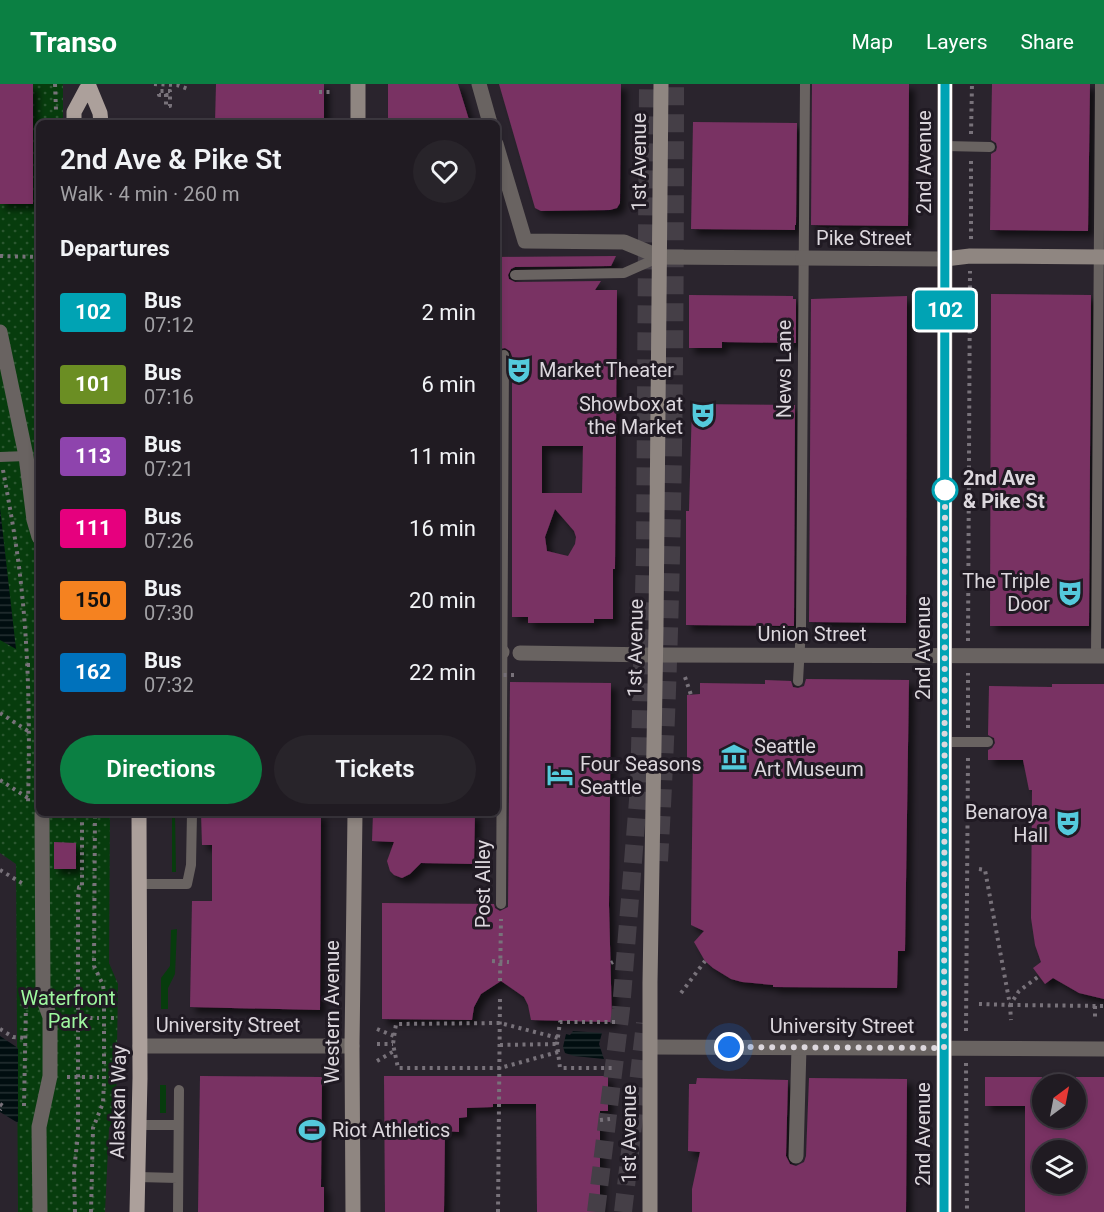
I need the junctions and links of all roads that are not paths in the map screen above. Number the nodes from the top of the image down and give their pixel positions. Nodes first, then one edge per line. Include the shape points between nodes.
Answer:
1 (358, 84) edge
2 (479, 84) edge
3 (661, 84) edge
4 (805, 84) edge
5 (945, 84) edge
6 (1100, 84) edge
7 (88, 85) edge
8 (74, 120) edge
9 (101, 120) edge
10 (358, 120) edge
11 (489, 120) edge
12 (945, 146) junction
13 (990, 147) dead end
14 (500, 157) edge
15 (1102, 256) edge
16 (660, 257) junction
17 (803, 258) junction
18 (945, 259) junction
19 (515, 274) dead end
20 (0, 332) edge
21 (504, 356) dead end
22 (26, 456) junction
23 (0, 457) edge
24 (36, 527) edge
25 (500, 593) edge
26 (520, 653) dead end
27 (800, 654) junction
28 (656, 655) junction
29 (944, 655) junction
30 (1100, 656) edge
31 (798, 681) dead end
32 (944, 741) junction
33 (988, 742) dead end
34 (500, 778) edge
35 (42, 816) edge
36 (139, 816) edge
37 (192, 816) edge
38 (355, 816) edge
39 (139, 884) junction
40 (501, 904) road end
41 (140, 1046) junction
42 (352, 1046) junction
43 (651, 1047) junction
44 (799, 1047) junction
45 (944, 1048) junction
46 (1104, 1049) edge
47 (178, 1090) dead end
48 (139, 1125) junction
49 (178, 1125) junction
50 (796, 1156) dead end
51 (138, 1177) junction
52 (178, 1178) junction
53 (40, 1212) edge
54 (137, 1212) edge
55 (178, 1212) edge
56 (353, 1212) edge
57 (650, 1212) edge
58 (944, 1212) edge

1 - 10 main road
2 - 11 street
3 - 16 main road, 1st Avenue
4 - 17 lane, News Lane
5 - 12 main road, 2nd Avenue
6 - 15 lane
7 - 8 main road
7 - 9 main road
12 - 13 lane
12 - 18 main road, 2nd Avenue
14 - 16 street, Pike Street via 525,241 624,242
15 - 18 main road, Pike Street
15 - 30 lane
16 - 17 street, Pike Street
16 - 19 lane, Pike Street via 624,273
16 - 28 main road, 1st Avenue
17 - 18 street, Pike Street
17 - 27 lane, News Lane
18 - 29 main road, 2nd Avenue
20 - 22 street
21 - 25 lane, Post Alley
22 - 23 lane
22 - 24 street
26 - 28 street, Union Street
27 - 28 street, Union Street
27 - 29 street, Union Street
27 - 31 lane, News Lane
28 - 43 main road, 1st Avenue
29 - 30 street, Union Street
29 - 32 main road, 2nd Avenue
32 - 33 lane
32 - 45 main road, 2nd Avenue
34 - 40 lane, Post Alley
35 - 53 street via 43,998 50,1017 50,1076 39,1127
36 - 39 main road, Alaskan Way
37 - 39 lane via 187,884
38 - 42 main road, Western Avenue
39 - 41 main road, Alaskan Way
41 - 42 street, University Street
41 - 48 main road, Alaskan Way
42 - 56 main road, Western Avenue
43 - 44 street, University Street
43 - 57 main road, 1st Avenue
44 - 45 street, University Street
44 - 50 street
45 - 46 street, University Street
45 - 58 main road, 2nd Avenue
47 - 49 lane
48 - 49 lane
48 - 51 main road, Alaskan Way
49 - 52 lane
51 - 52 lane
51 - 54 main road, Alaskan Way
52 - 55 lane

